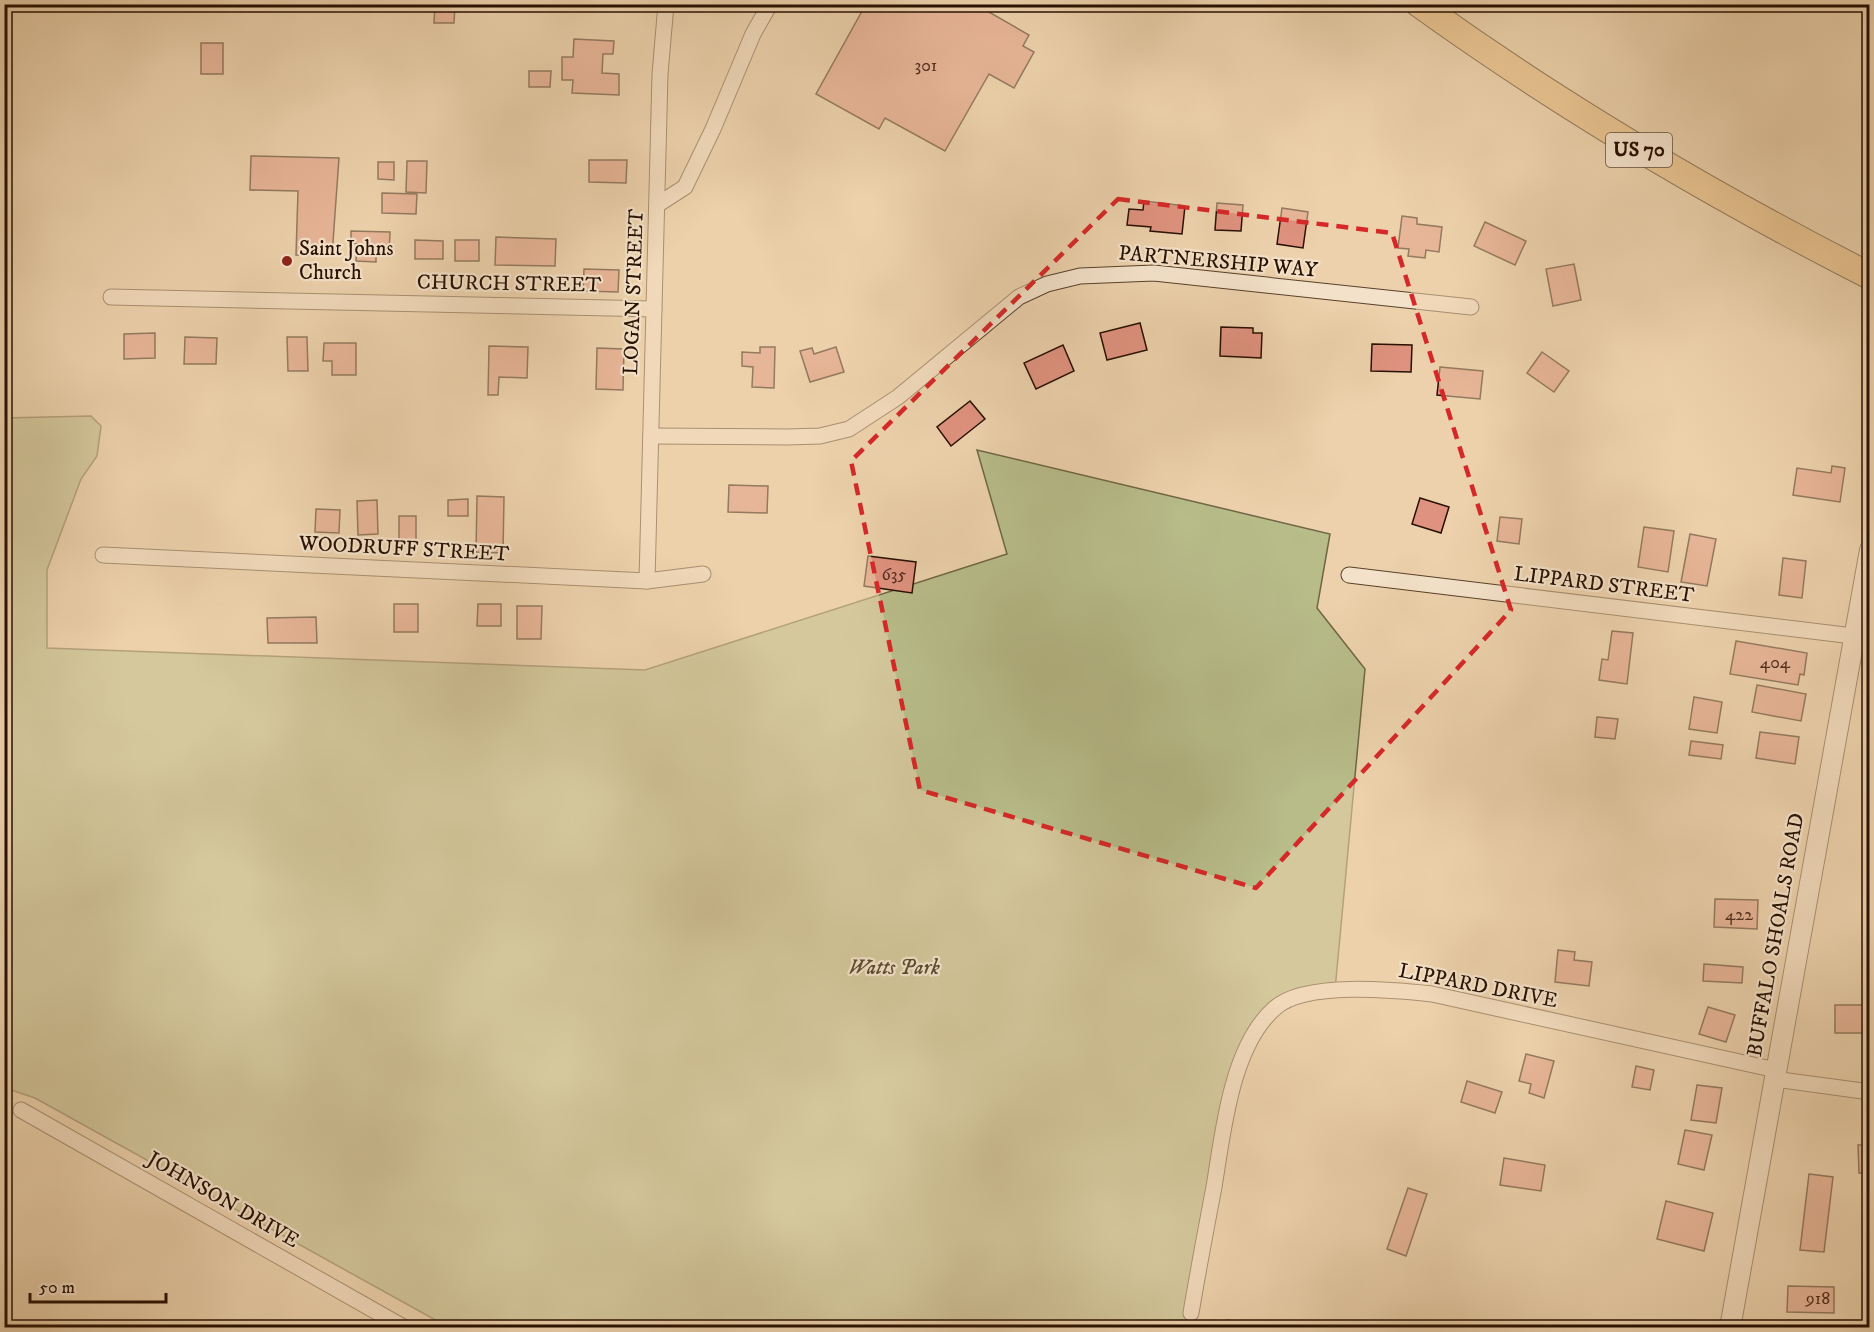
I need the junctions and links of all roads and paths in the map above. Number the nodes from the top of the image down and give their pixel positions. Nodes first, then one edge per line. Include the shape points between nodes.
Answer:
1 (666, 4) edge
2 (770, 4) edge
3 (1419, 4) edge
4 (657, 206) junction
5 (1869, 276) edge
6 (111, 297) dead end
7 (1471, 308) dead end
8 (654, 309) junction
9 (651, 436) junction
10 (1869, 550) edge
11 (103, 555) dead end
12 (703, 574) dead end
13 (1349, 575) dead end
14 (647, 581) junction
15 (1853, 636) junction
16 (1775, 1075) junction
17 (1869, 1092) edge
18 (21, 1110) dead end
19 (1191, 1313) dead end
20 (405, 1328) edge
21 (1730, 1328) edge

1 - 4 street, LOGAN STREET
2 - 4 street via 686,187
3 - 5 highway, US 70 via 1612,134 1754,216
4 - 8 street, LOGAN STREET
6 - 8 street, CHURCH STREET
7 - 9 street, PARTNERSHIP WAY via 1154,273 1080,276 1047,284 1019,297 898,397 849,429 820,436
8 - 9 street, LOGAN STREET
9 - 14 street, LOGAN STREET
10 - 15 street, BUFFALO SHOALS ROAD
11 - 14 street, WOODRUFF STREET
12 - 14 street, WOODRUFF STREET
13 - 15 street, LIPPARD STREET
15 - 16 street, BUFFALO SHOALS ROAD
16 - 17 street, LIPPARD DRIVE
16 - 19 street, LIPPARD DRIVE via 1432,994 1335,990 1276,1007 1257,1029 1230,1094
16 - 21 street, BUFFALO SHOALS ROAD
18 - 20 street, JOHNSON DRIVE

